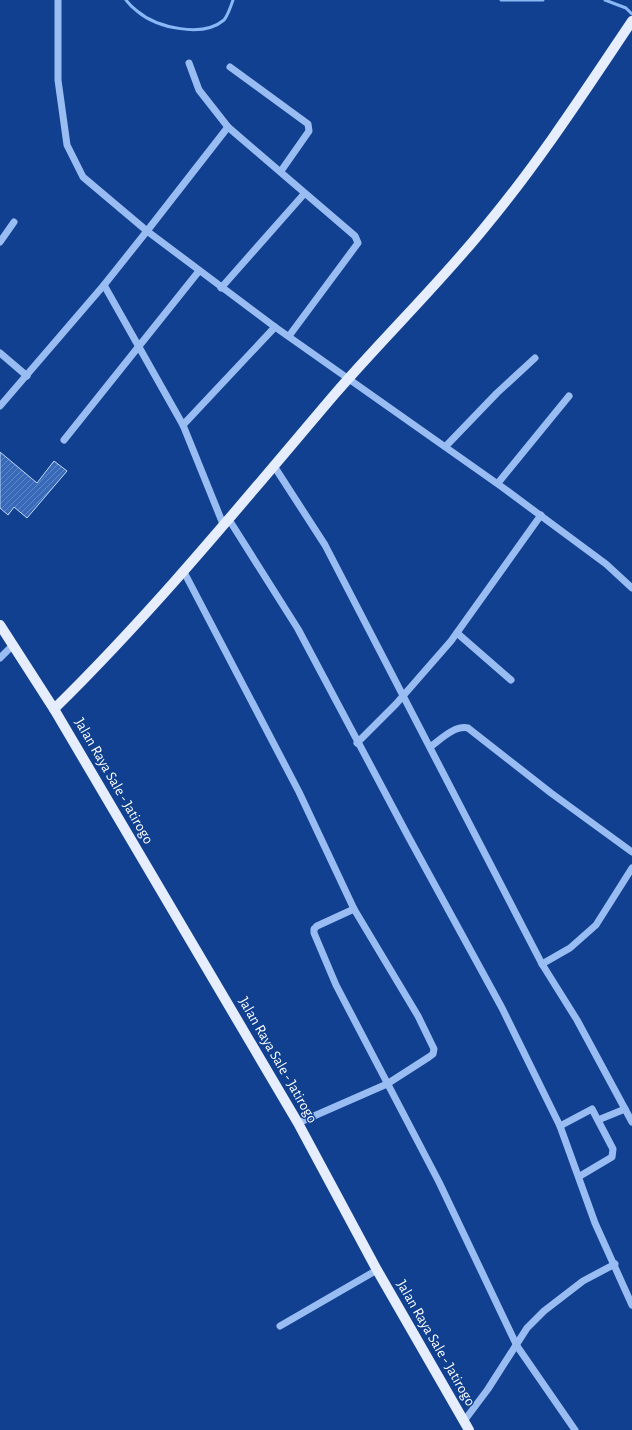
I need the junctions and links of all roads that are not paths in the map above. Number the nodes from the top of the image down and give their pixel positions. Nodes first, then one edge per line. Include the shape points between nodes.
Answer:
1 (58, 0) edge
2 (632, 21) edge
3 (189, 63) dead end
4 (230, 67) dead end
5 (228, 127) junction
6 (281, 171) junction
7 (304, 194) junction
8 (14, 222) dead end
9 (147, 231) junction
10 (0, 242) edge
11 (199, 271) junction
12 (104, 285) junction
13 (221, 288) junction
14 (276, 327) junction
15 (289, 336) junction
16 (140, 347) junction
17 (0, 353) edge
18 (535, 358) dead end
19 (27, 376) junction
20 (349, 378) junction
21 (570, 396) dead end
22 (0, 406) edge
23 (183, 425) junction
24 (64, 440) dead end
25 (446, 446) junction
26 (274, 466) junction
27 (498, 483) junction
28 (541, 515) junction
29 (226, 521) junction
30 (184, 572) junction
31 (632, 588) edge
32 (0, 625) edge
33 (457, 633) junction
34 (12, 646) junction
35 (0, 658) edge
36 (511, 680) dead end
37 (403, 696) junction
38 (54, 709) junction
39 (358, 743) junction
40 (430, 747) junction
41 (632, 852) edge
42 (632, 868) edge
43 (354, 908) junction
44 (542, 964) junction
45 (387, 1084) junction
46 (624, 1109) junction
47 (598, 1120) junction
48 (632, 1122) edge
49 (298, 1123) junction
50 (560, 1126) junction
51 (580, 1176) junction
52 (615, 1264) junction
53 (377, 1270) junction
54 (632, 1305) edge
55 (280, 1326) dead end
56 (517, 1346) junction
57 (464, 1421) junction
58 (469, 1430) edge
59 (575, 1430) edge

1 - 9 street via 58,80 67,144 83,177
2 - 20 main road via 561,127 485,228
3 - 5 street via 199,90
4 - 6 street via 308,124 309,131
5 - 6 street
5 - 9 street
6 - 7 street
7 - 13 street
7 - 15 street via 355,236 358,243
8 - 10 street
9 - 11 street
9 - 12 street
11 - 13 street
11 - 16 street
12 - 16 street
12 - 19 street
13 - 14 street
14 - 15 street
14 - 23 street
15 - 20 street
16 - 23 street
16 - 24 street
17 - 19 street
18 - 25 street via 496,393
19 - 22 street
20 - 25 street
20 - 26 main road
21 - 27 street
23 - 29 street
25 - 27 street
26 - 29 main road
26 - 37 street via 325,545
27 - 28 street
28 - 31 street via 606,564
28 - 33 street
29 - 30 main road
29 - 39 street via 298,629
30 - 38 main road via 107,657
30 - 43 street via 299,792
32 - 34 main road, Jalan Raya Sale - Jatirogo
33 - 36 street
33 - 37 street
34 - 35 street
34 - 38 main road, Jalan Raya Sale - Jatirogo
37 - 39 street
37 - 40 street
38 - 49 main road, Jalan Raya Sale - Jatirogo
39 - 50 street via 502,1008
40 - 41 street via 456,729 468,728
40 - 44 street
42 - 44 street via 596,925 570,948
43 - 45 street via 317,926 314,933 336,985
43 - 45 street via 418,1016 434,1049 429,1057
44 - 46 street via 577,1020
45 - 49 street
45 - 56 street via 439,1182
46 - 47 street
46 - 48 street
47 - 50 street via 593,1110 589,1109
47 - 51 street via 614,1154
49 - 53 main road, Jalan Raya Sale - Jatirogo
50 - 51 street
51 - 52 street via 595,1223
52 - 54 street
52 - 56 street via 583,1281 544,1311 527,1328
53 - 55 street
53 - 57 main road, Jalan Raya Sale - Jatirogo
56 - 57 street
56 - 59 street
57 - 58 main road, Jalan Raya Sale - Jatirogo

